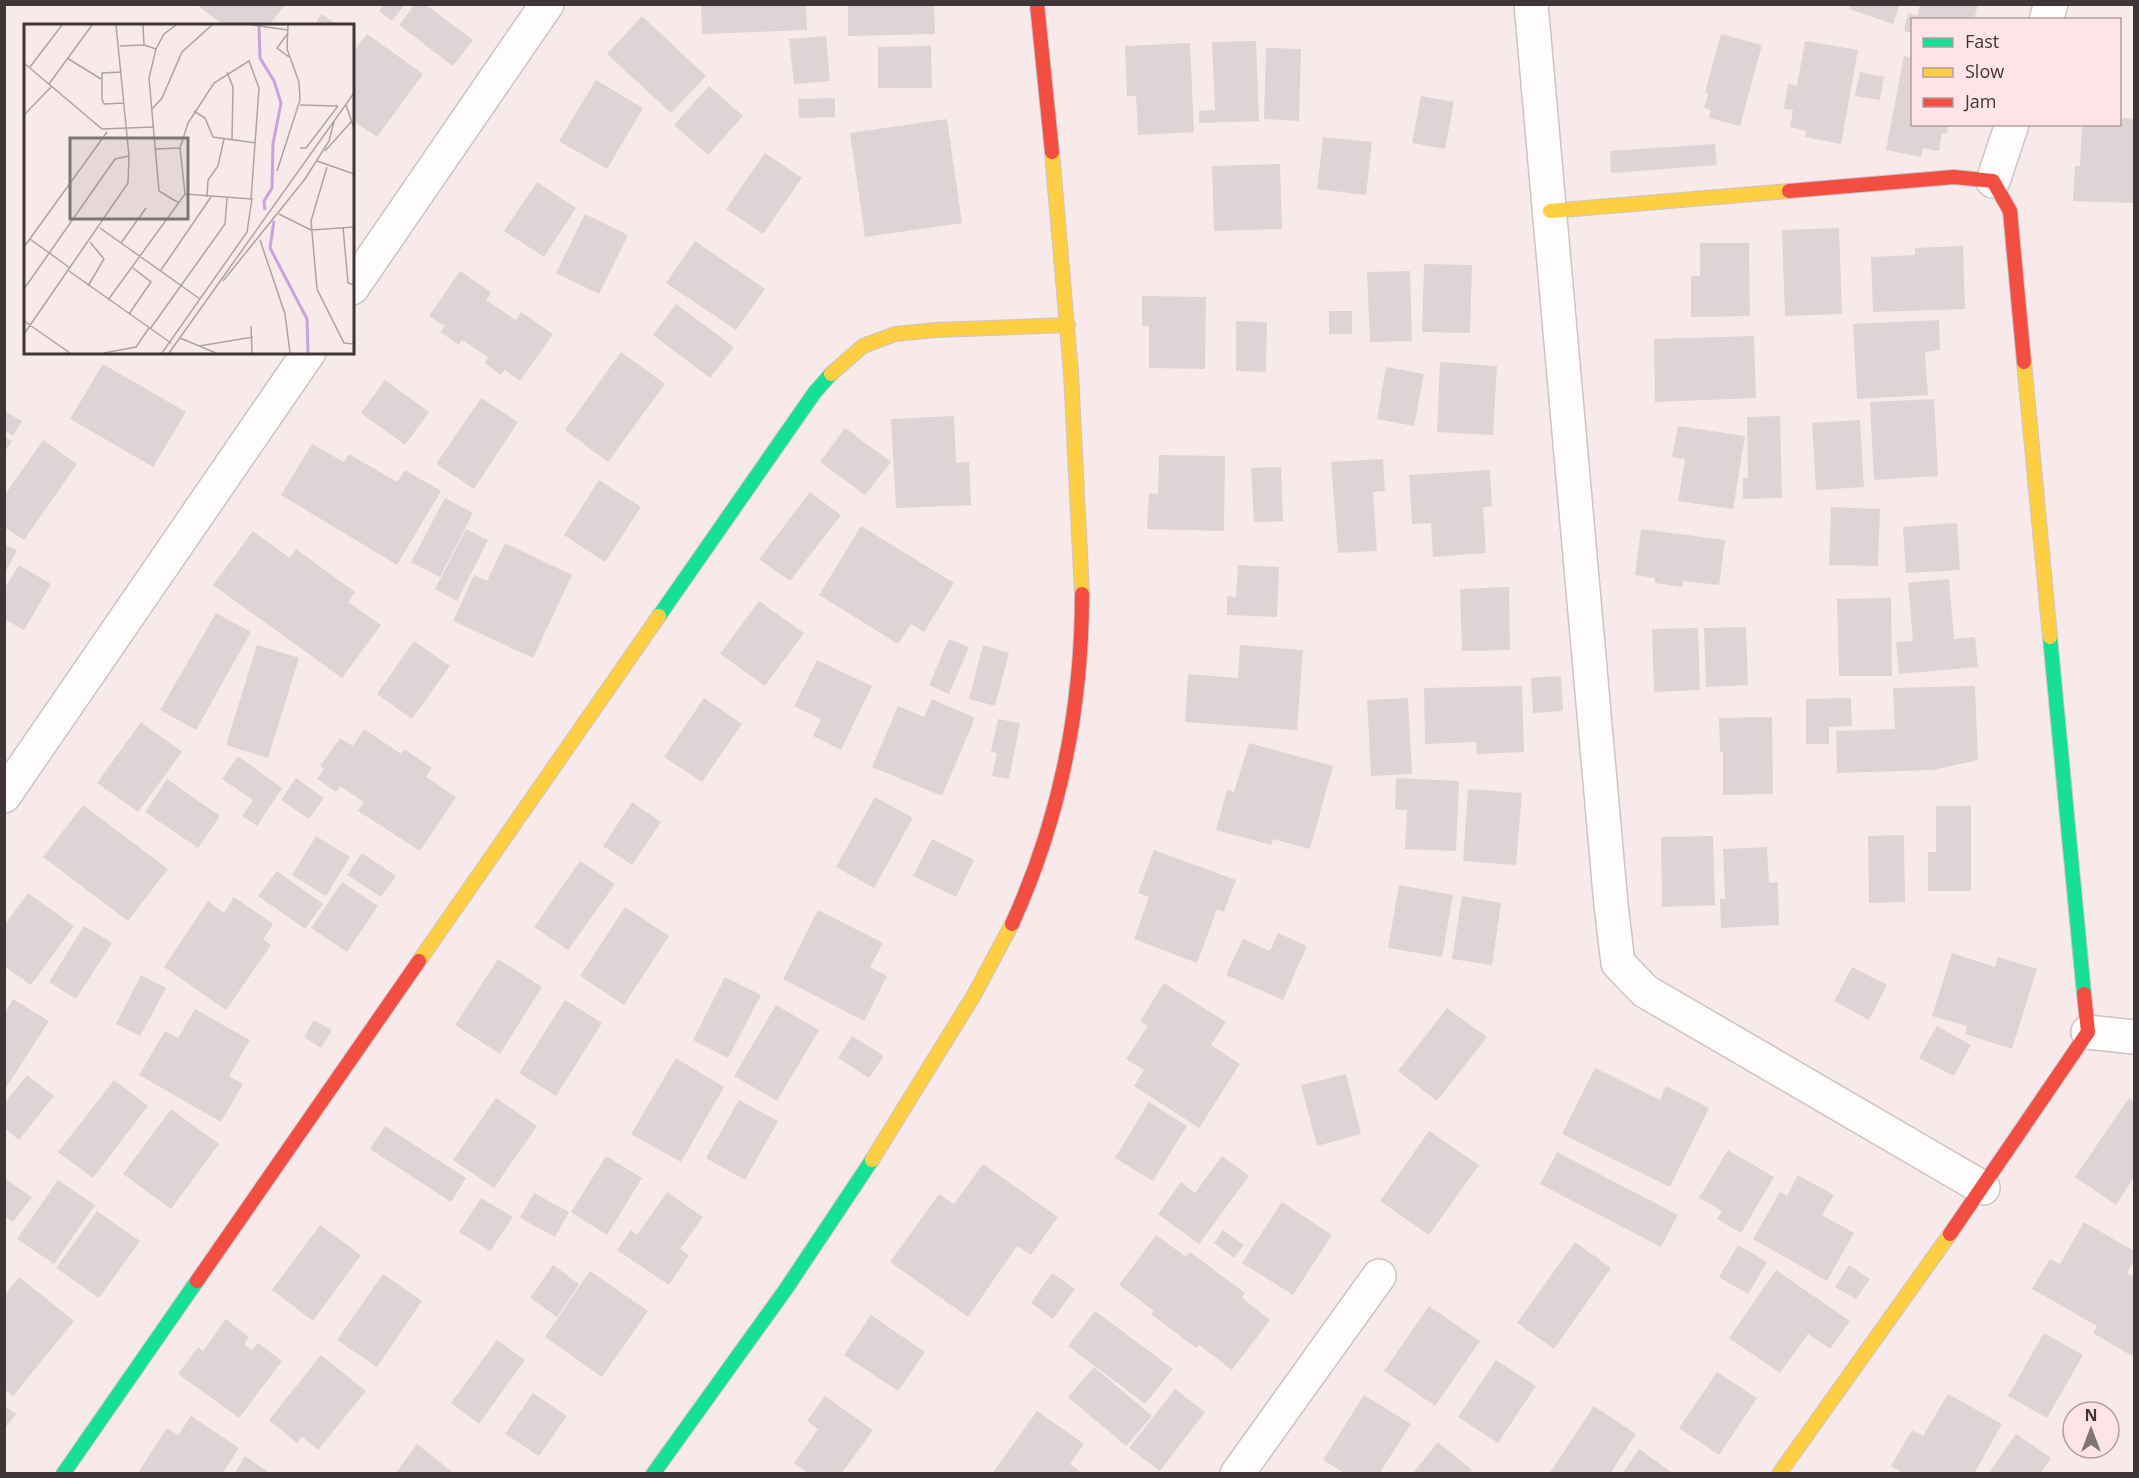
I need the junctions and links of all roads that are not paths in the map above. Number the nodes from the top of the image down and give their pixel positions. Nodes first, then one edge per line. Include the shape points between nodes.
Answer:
1 (547, 4) edge
2 (1037, 4) edge
3 (1531, 4) edge
4 (2011, 126) edge
5 (1993, 181) junction
6 (1550, 211) junction
7 (354, 285) edge
8 (1068, 325) junction
9 (308, 354) edge
10 (4, 796) edge
11 (2088, 1032) junction
12 (2134, 1037) edge
13 (1983, 1188) junction
14 (1379, 1276) dead end
15 (63, 1473) edge
16 (653, 1473) edge
17 (1237, 1473) edge
18 (1779, 1473) edge

1 - 7 street
2 - 8 street
3 - 6 street
4 - 5 street
5 - 6 street via 1954,177
5 - 11 street via 2010,211
6 - 13 street via 1618,963 1645,991
8 - 15 street via 895,334 863,346 815,392
8 - 16 street via 1081,545 1081,630 1077,697 1051,826 1008,933 965,1012 829,1227
9 - 10 street
11 - 12 street
11 - 13 street
13 - 18 street
14 - 17 street

